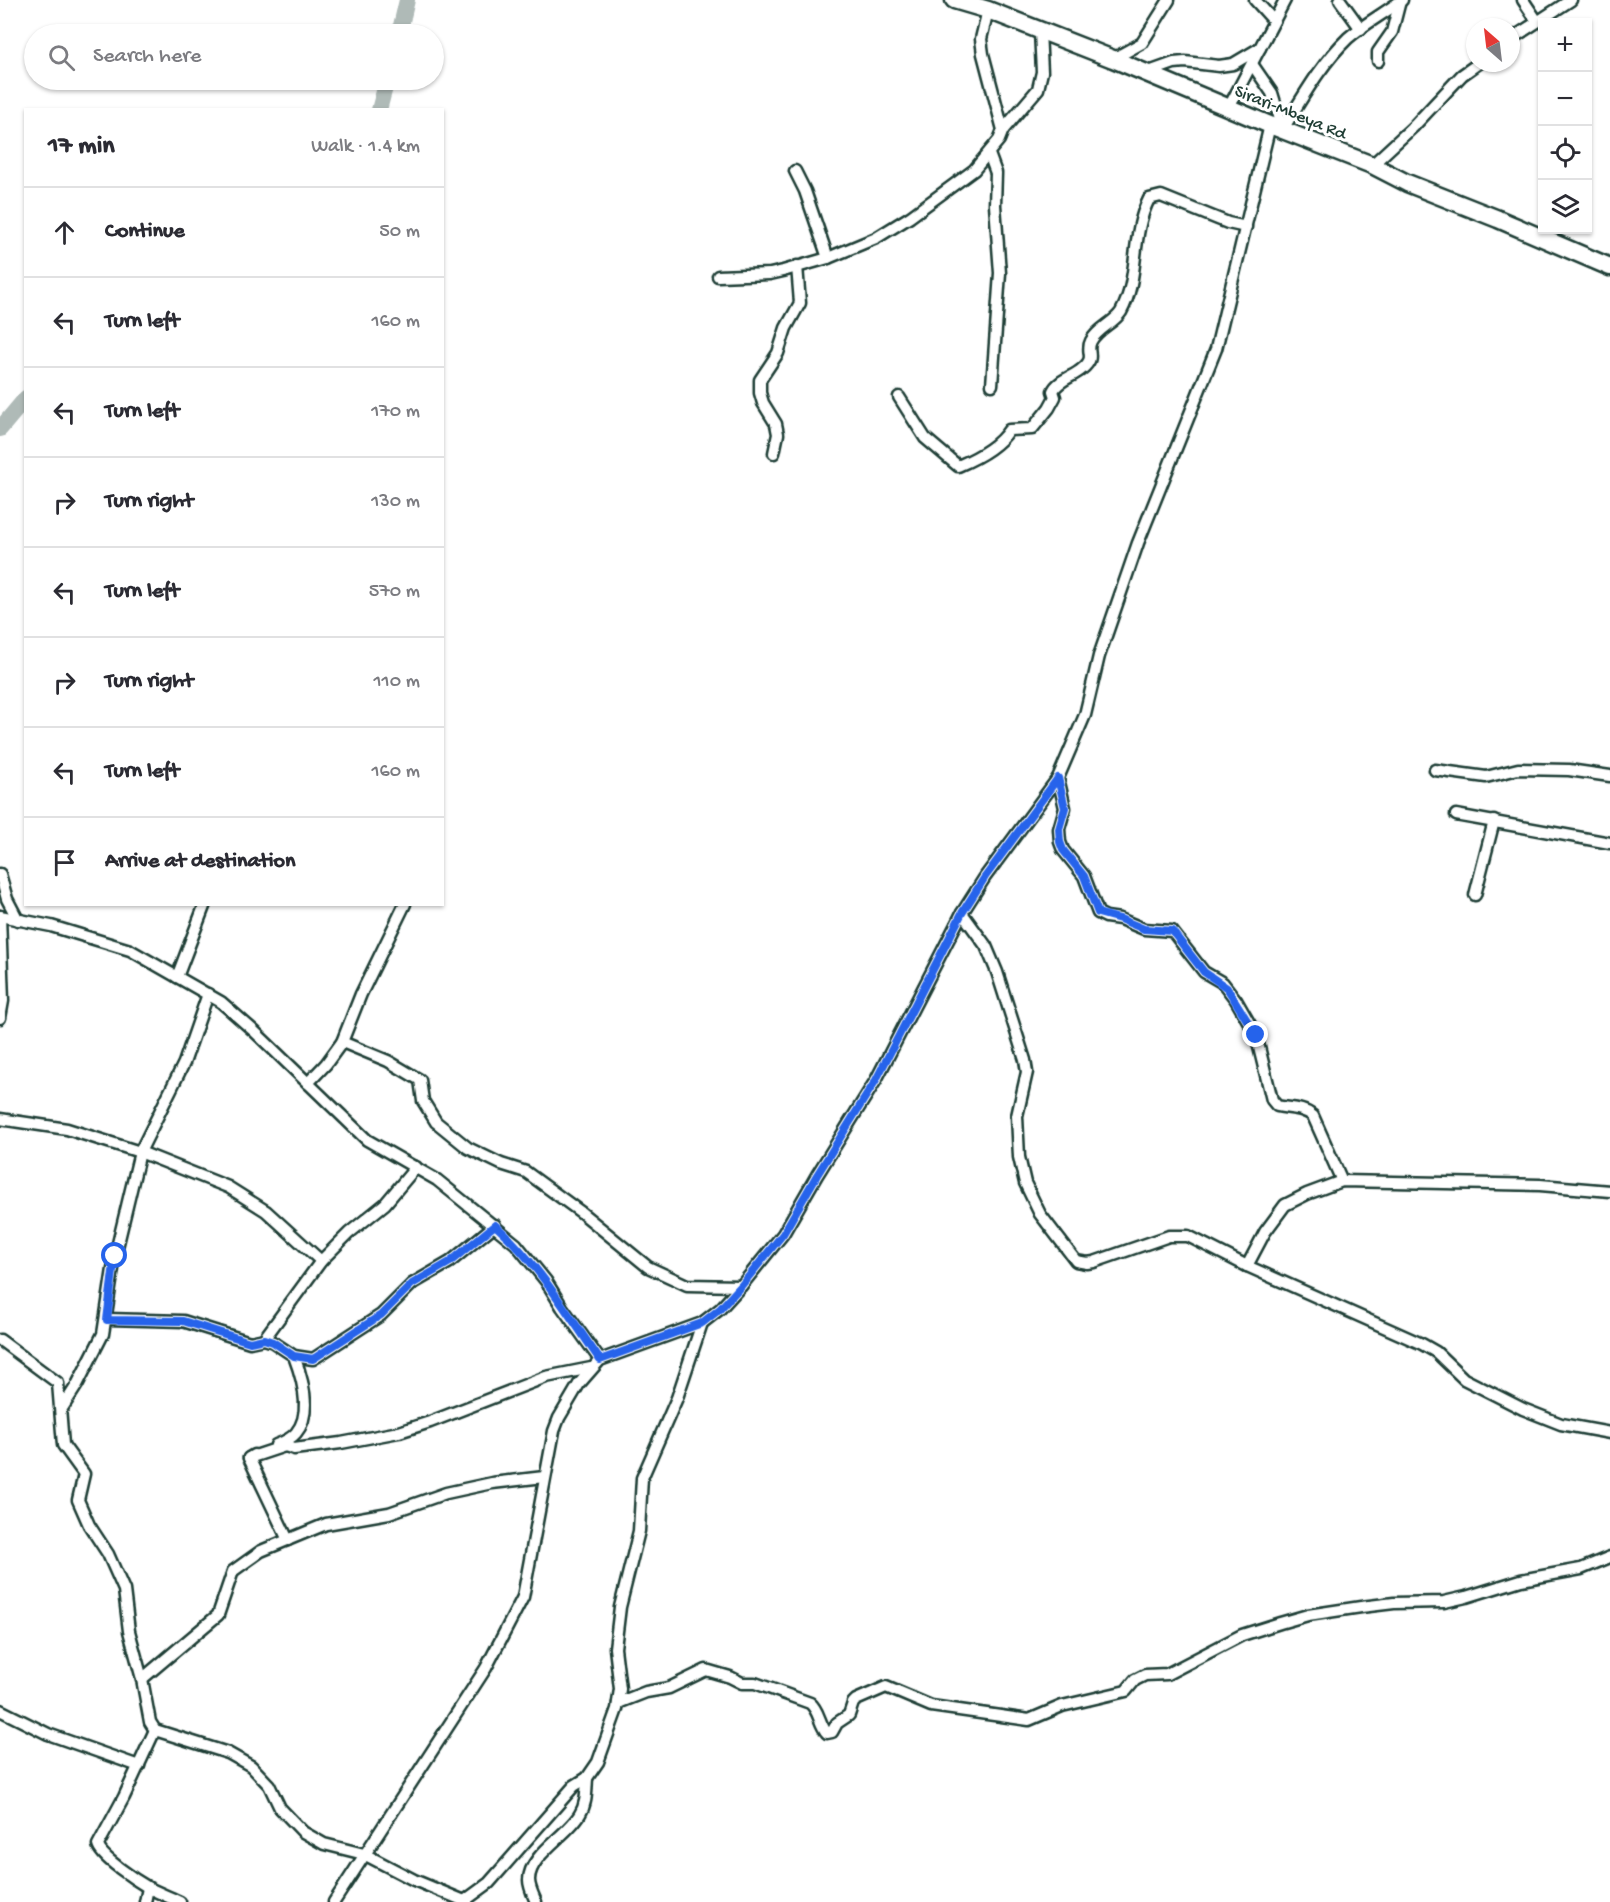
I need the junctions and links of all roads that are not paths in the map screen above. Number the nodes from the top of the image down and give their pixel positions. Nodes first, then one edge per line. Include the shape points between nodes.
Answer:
1 (955, 0) edge
2 (1169, 0) edge
3 (1255, 0) edge
4 (1285, 0) edge
5 (1340, 0) edge
6 (1523, 0) edge
7 (1571, 0) edge
8 (1401, 1) edge
9 (988, 10) junction
10 (1273, 20) junction
11 (1537, 21) junction
12 (1361, 29) junction
13 (1040, 31) junction
14 (1520, 33) edge
15 (1260, 48) junction
16 (1113, 59) junction
17 (1378, 61) dead end
18 (1252, 64) junction
19 (1466, 72) edge
20 (1146, 73) junction
21 (1229, 107) junction
22 (1277, 127) junction
23 (1003, 130) junction
24 (989, 154) junction
25 (1372, 165) junction
26 (795, 171) dead end
27 (1246, 227) junction
28 (828, 258) junction
29 (797, 266) junction
30 (1610, 267) edge
31 (718, 276) dead end
32 (992, 385) dead end
33 (899, 397) dead end
34 (774, 453) dead end
35 (1435, 770) dead end
36 (1610, 776) edge
37 (1058, 778) junction
38 (1456, 815) dead end
39 (1494, 821) junction
40 (1610, 843) edge
41 (0, 874) edge
42 (1475, 895) dead end
43 (205, 906) edge
44 (404, 906) edge
45 (962, 913) junction
46 (0, 916) edge
47 (18, 920) junction
48 (177, 977) junction
49 (208, 994) junction
50 (0, 1018) edge
51 (342, 1042) junction
52 (308, 1083) junction
53 (0, 1119) edge
54 (140, 1152) junction
55 (416, 1167) junction
56 (1342, 1181) junction
57 (1610, 1191) edge
58 (495, 1225) junction
59 (321, 1261) junction
60 (1247, 1266) junction
61 (741, 1286) junction
62 (107, 1320) junction
63 (702, 1323) junction
64 (264, 1339) junction
65 (0, 1340) edge
66 (294, 1356) junction
67 (600, 1360) junction
68 (591, 1368) junction
69 (61, 1411) junction
70 (1610, 1433) edge
71 (249, 1458) junction
72 (544, 1477) junction
73 (288, 1540) junction
74 (1610, 1557) edge
75 (142, 1679) junction
76 (618, 1702) junction
77 (0, 1710) edge
78 (155, 1730) junction
79 (139, 1766) junction
80 (587, 1778) junction
81 (364, 1854) junction
82 (148, 1888) junction
83 (145, 1902) edge
84 (180, 1902) edge
85 (334, 1902) edge
86 (465, 1902) edge
87 (536, 1902) edge

1 - 9 highway, Sirari-Mbeya Rd
2 - 16 street via 1142,43
3 - 10 street
4 - 10 street
5 - 12 street
6 - 11 street
7 - 11 street
8 - 12 street
8 - 17 street via 1392,32 1378,52
9 - 13 highway, Sirari-Mbeya Rd
9 - 23 street via 981,39
10 - 15 street
11 - 14 street
12 - 22 street via 1333,54
13 - 16 highway, Sirari-Mbeya Rd
13 - 23 street via 1042,72 1038,90
15 - 18 street
15 - 20 street via 1233,64 1174,63
16 - 20 highway, Sirari-Mbeya Rd
18 - 21 street
18 - 22 street via 1272,93
19 - 25 street
20 - 21 highway, Sirari-Mbeya Rd
21 - 22 highway, Sirari-Mbeya Rd
22 - 25 highway, Sirari-Mbeya Rd
22 - 27 street
23 - 24 street
24 - 28 street via 974,170 910,217 876,238
24 - 32 street via 996,173 1000,273
25 - 30 highway, Sirari-Mbeya Rd
26 - 28 street
27 - 33 street via 1161,196 1149,200 1141,215 1128,294 1120,314 1092,339 1090,361 1055,386 1055,397 1032,429 1009,430 1003,439 969,461 958,466 938,450 925,438
27 - 37 street via 1216,349 1138,543 1099,656 1085,715
28 - 29 street
29 - 31 street via 770,274
29 - 34 street via 800,303 778,353 760,380 763,403 778,434
35 - 36 street via 1486,777 1518,769
37 - 45 street
37 - 56 street via 1065,808 1060,842 1084,876 1098,913 1144,929 1172,931 1204,972 1227,988 1256,1035 1272,1100 1277,1106 1298,1108 1313,1116
38 - 39 street
39 - 40 street
39 - 42 street
41 - 47 street
43 - 48 street
44 - 51 street
45 - 60 street via 986,946 1025,1060 1027,1072 1017,1116 1025,1183 1040,1214 1070,1255 1076,1262 1087,1263 1174,1235 1188,1236
45 - 61 street via 876,1080 783,1234
46 - 47 street
46 - 50 street
47 - 48 street via 130,950
48 - 49 street
49 - 52 street via 233,1012
49 - 54 street via 184,1063
51 - 52 street
51 - 61 street via 388,1061 420,1080 423,1101 436,1122 468,1148 526,1172 648,1267 687,1284
52 - 55 street via 367,1140
53 - 54 street via 67,1129
54 - 59 street via 228,1187 266,1211
54 - 62 street via 115,1256
55 - 58 street
55 - 59 street via 384,1204
56 - 57 street via 1540,1185
56 - 60 street via 1285,1205
58 - 66 street via 450,1262 412,1284 387,1310 317,1357
58 - 67 street via 546,1281
59 - 64 street
60 - 70 street via 1422,1344 1464,1379 1523,1409 1561,1424
61 - 63 street
62 - 64 street via 183,1321 250,1342
62 - 69 street
63 - 67 street
63 - 76 street via 677,1398 642,1478 639,1531 620,1607 615,1648
64 - 66 street
65 - 69 street via 58,1383
66 - 71 street via 305,1396 301,1425 290,1439
67 - 68 street
68 - 71 street via 546,1377 399,1432 294,1449 285,1446
68 - 72 street via 559,1418
69 - 75 street via 63,1445 84,1474 78,1500 124,1590 129,1631
71 - 73 street
72 - 73 street via 446,1493 389,1513 326,1524
72 - 81 street via 523,1597 486,1668
73 - 75 street via 261,1551 233,1571 218,1614
74 - 76 street via 1581,1569 1521,1580 1444,1602 1361,1607 1280,1623 1242,1635 1167,1674 1145,1675 1126,1691 1062,1706 1024,1721 931,1706 886,1687 852,1703 849,1715 828,1733 810,1703 706,1670 669,1689
75 - 78 street
76 - 80 street via 606,1743
77 - 79 street via 48,1734
78 - 79 street
78 - 81 street via 240,1760 261,1775 280,1808 303,1832 324,1844
79 - 82 street via 98,1845 107,1858
80 - 86 street via 574,1785 489,1883
80 - 87 street via 586,1803 579,1816 568,1831 548,1845 529,1874 528,1883
81 - 85 street
81 - 86 street
82 - 83 street
82 - 84 street

